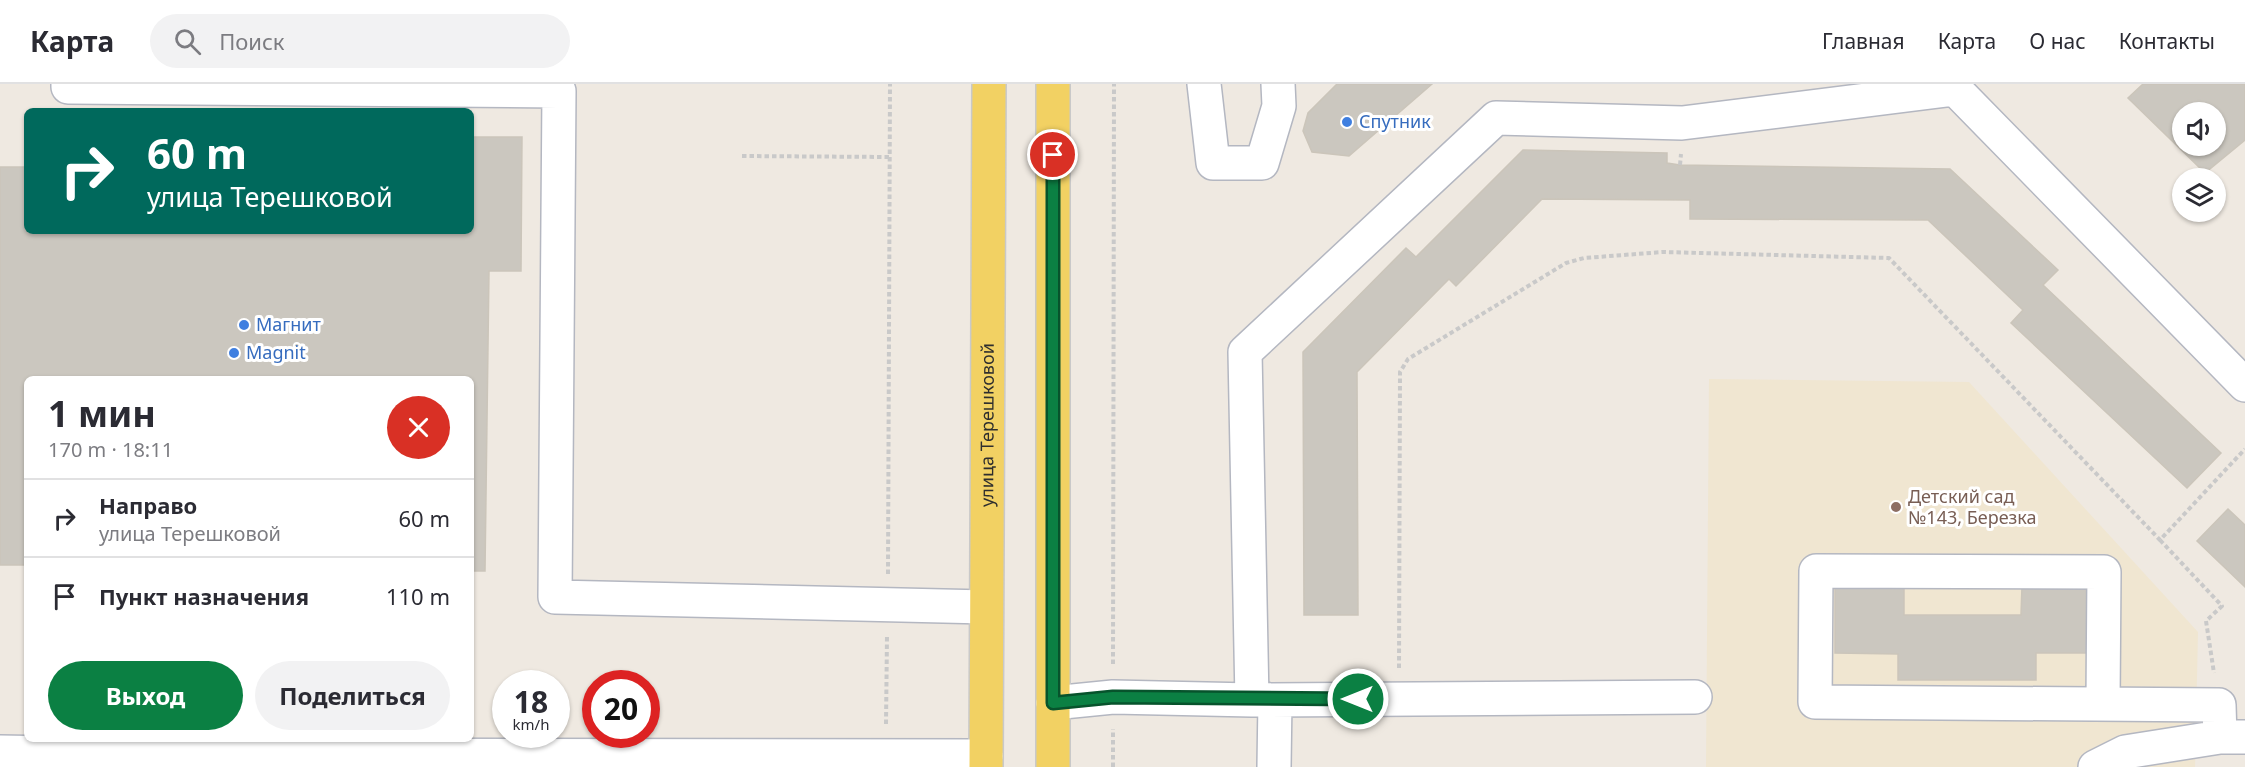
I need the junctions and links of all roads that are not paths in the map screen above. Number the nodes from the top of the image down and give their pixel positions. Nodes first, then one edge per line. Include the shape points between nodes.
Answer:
1 (68, 84) edge
2 (989, 84) edge
3 (1053, 84) edge
4 (1204, 84) edge
5 (1278, 84) edge
6 (2245, 385) edge
7 (986, 607) junction
8 (1695, 698) dead end
9 (1263, 700) junction
10 (2103, 702) junction
11 (1053, 703) junction
12 (2232, 737) edge
13 (0, 752) edge
14 (168, 761) edge
15 (986, 761) edge
16 (1053, 767) edge
17 (1274, 767) edge
18 (2095, 767) edge

1 - 7 lane via 559,91 555,597
2 - 7 main road, улица Терешковой
3 - 11 main road
4 - 5 lane via 1213,163 1262,163 1279,106
6 - 9 lane via 1955,89 1682,123 1496,118 1245,352
7 - 15 main road, улица Терешковой
8 - 9 lane
9 - 11 lane via 1113,697
9 - 17 lane
10 - 10 lane via 2104,572 1816,571 1815,702
10 - 12 lane via 2219,705
11 - 16 main road
12 - 18 lane via 2125,752
13 - 14 lane
14 - 15 lane via 886,756

